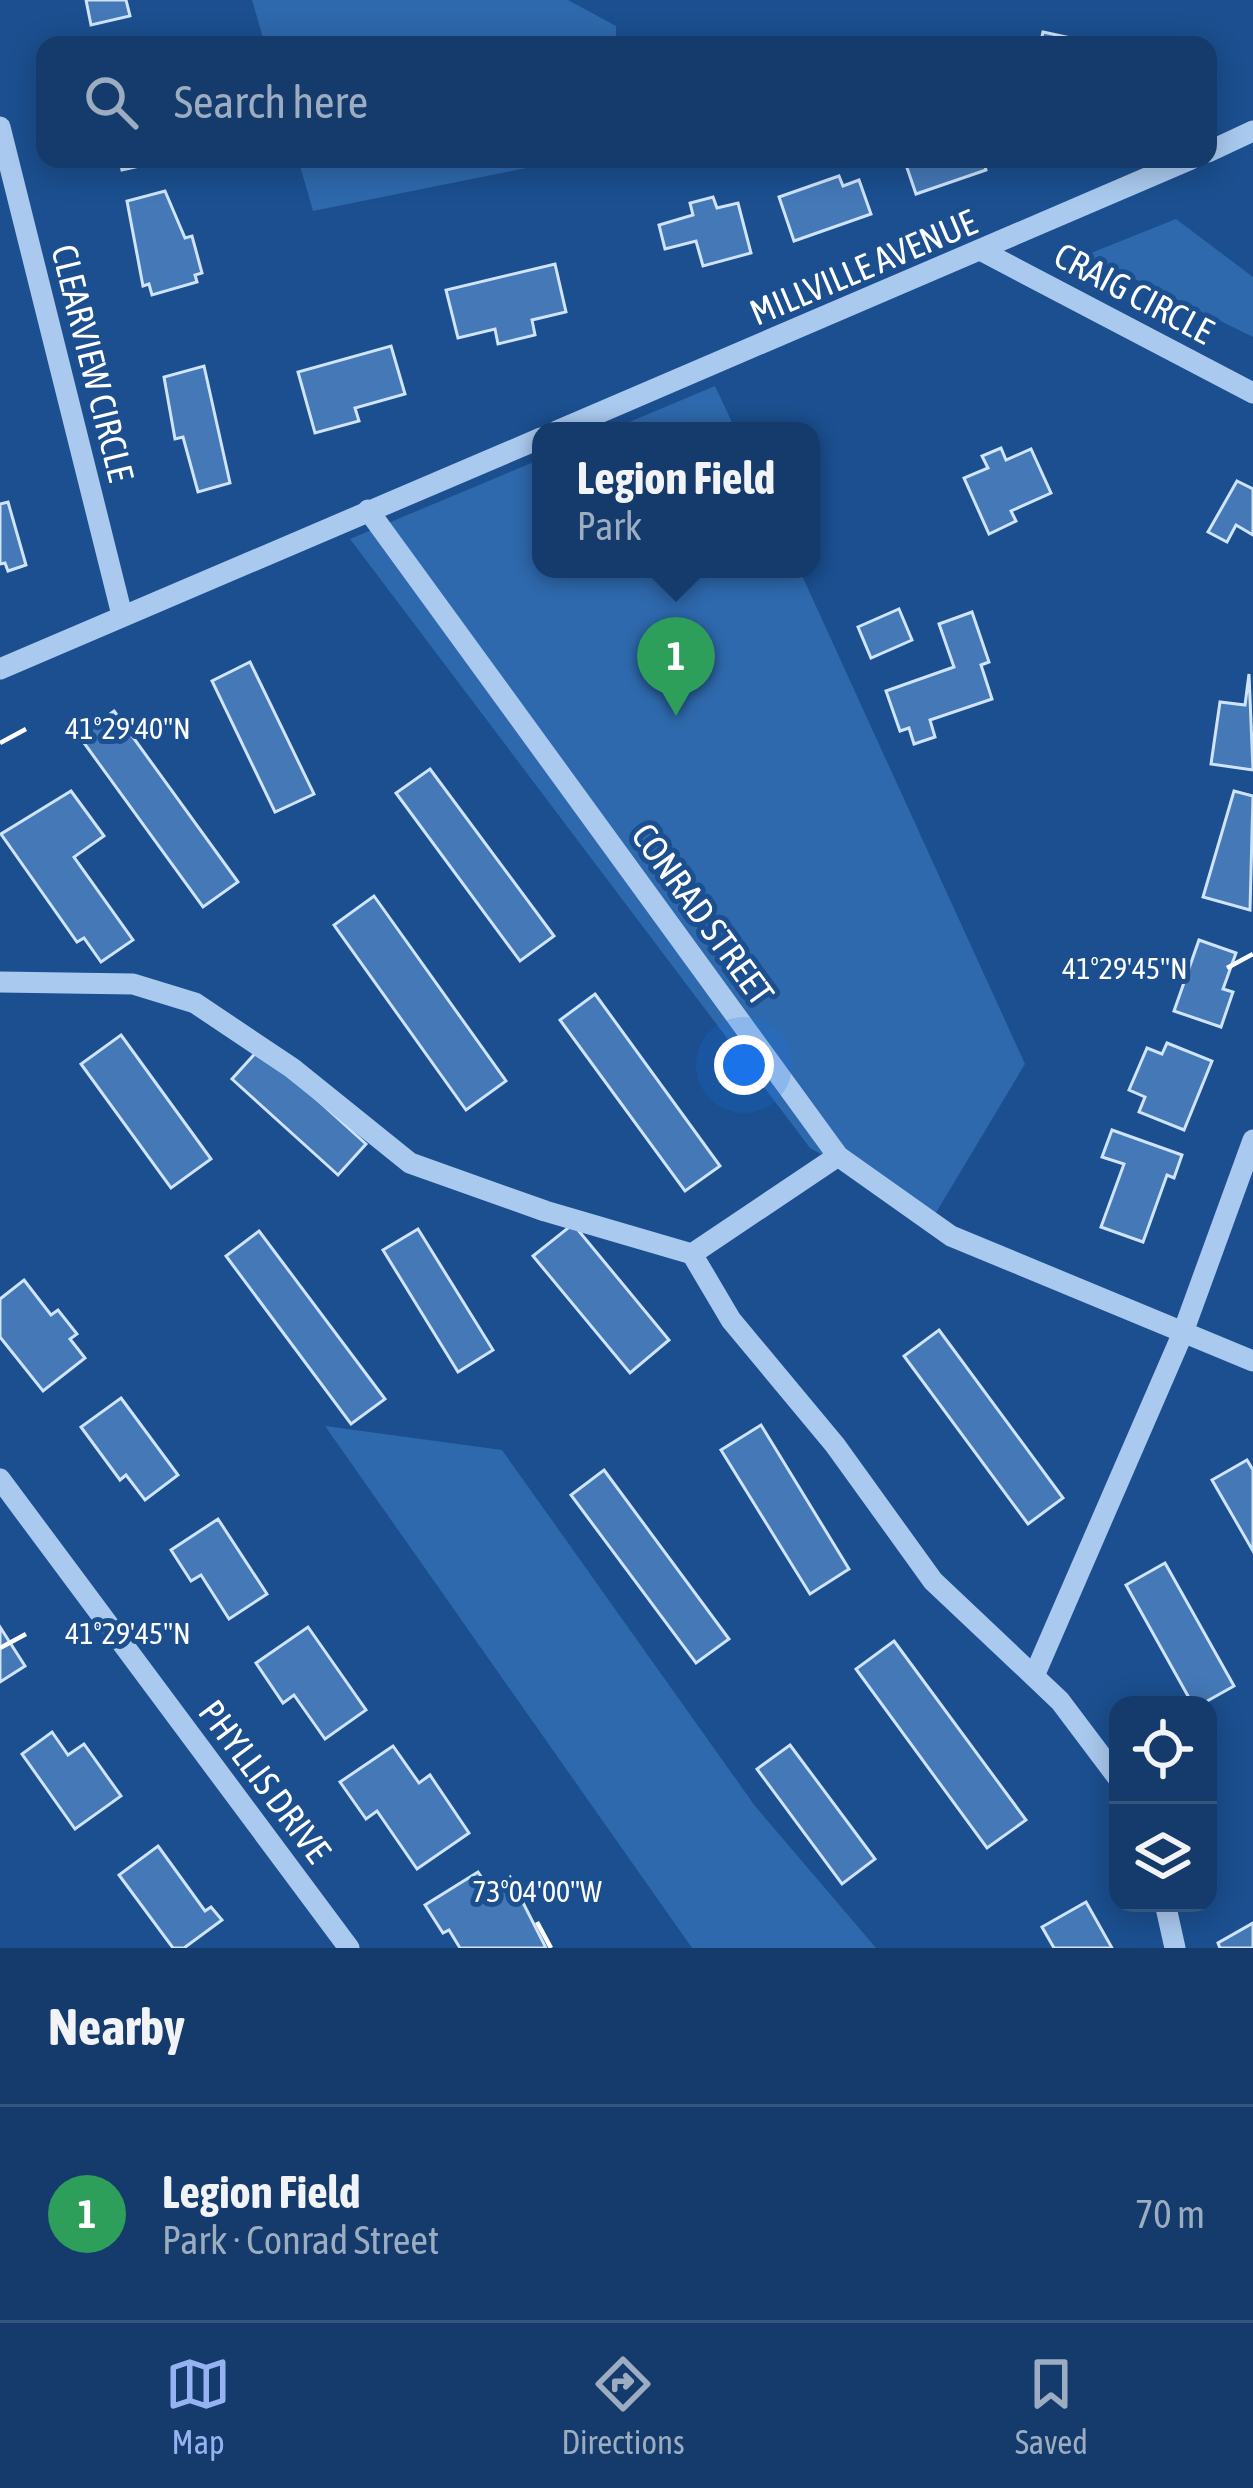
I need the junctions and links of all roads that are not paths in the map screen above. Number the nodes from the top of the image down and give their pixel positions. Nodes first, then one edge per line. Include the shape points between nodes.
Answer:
1 (0, 127) edge
2 (1253, 131) edge
3 (1217, 148) edge
4 (1171, 168) edge
5 (984, 251) junction
6 (1253, 393) edge
7 (578, 422) edge
8 (532, 442) edge
9 (368, 510) junction
10 (122, 615) junction
11 (0, 669) edge
12 (0, 982) edge
13 (1253, 1140) edge
14 (838, 1156) junction
15 (692, 1254) junction
16 (1182, 1335) junction
17 (1253, 1361) edge
18 (0, 1479) edge
19 (1034, 1676) junction
20 (1109, 1767) edge
21 (1167, 1912) edge
22 (349, 1948) edge
23 (1175, 1948) edge

1 - 10 street, CLEARVIEW CIRCLE
2 - 3 street
4 - 5 street, MILLVILLE AVENUE
5 - 6 street, CRAIG CIRCLE
5 - 7 street, MILLVILLE AVENUE
8 - 9 street
9 - 10 street
9 - 14 street, CONRAD STREET
10 - 11 street
12 - 15 street via 133,984 195,1004 292,1068 410,1163
13 - 16 street
14 - 15 street
14 - 16 street, CONRAD STREET via 951,1236
15 - 19 street via 730,1320 835,1445 933,1581
16 - 17 street, CONRAD STREET
16 - 19 street
18 - 22 street, PHYLLIS DRIVE
19 - 20 street
21 - 23 street

